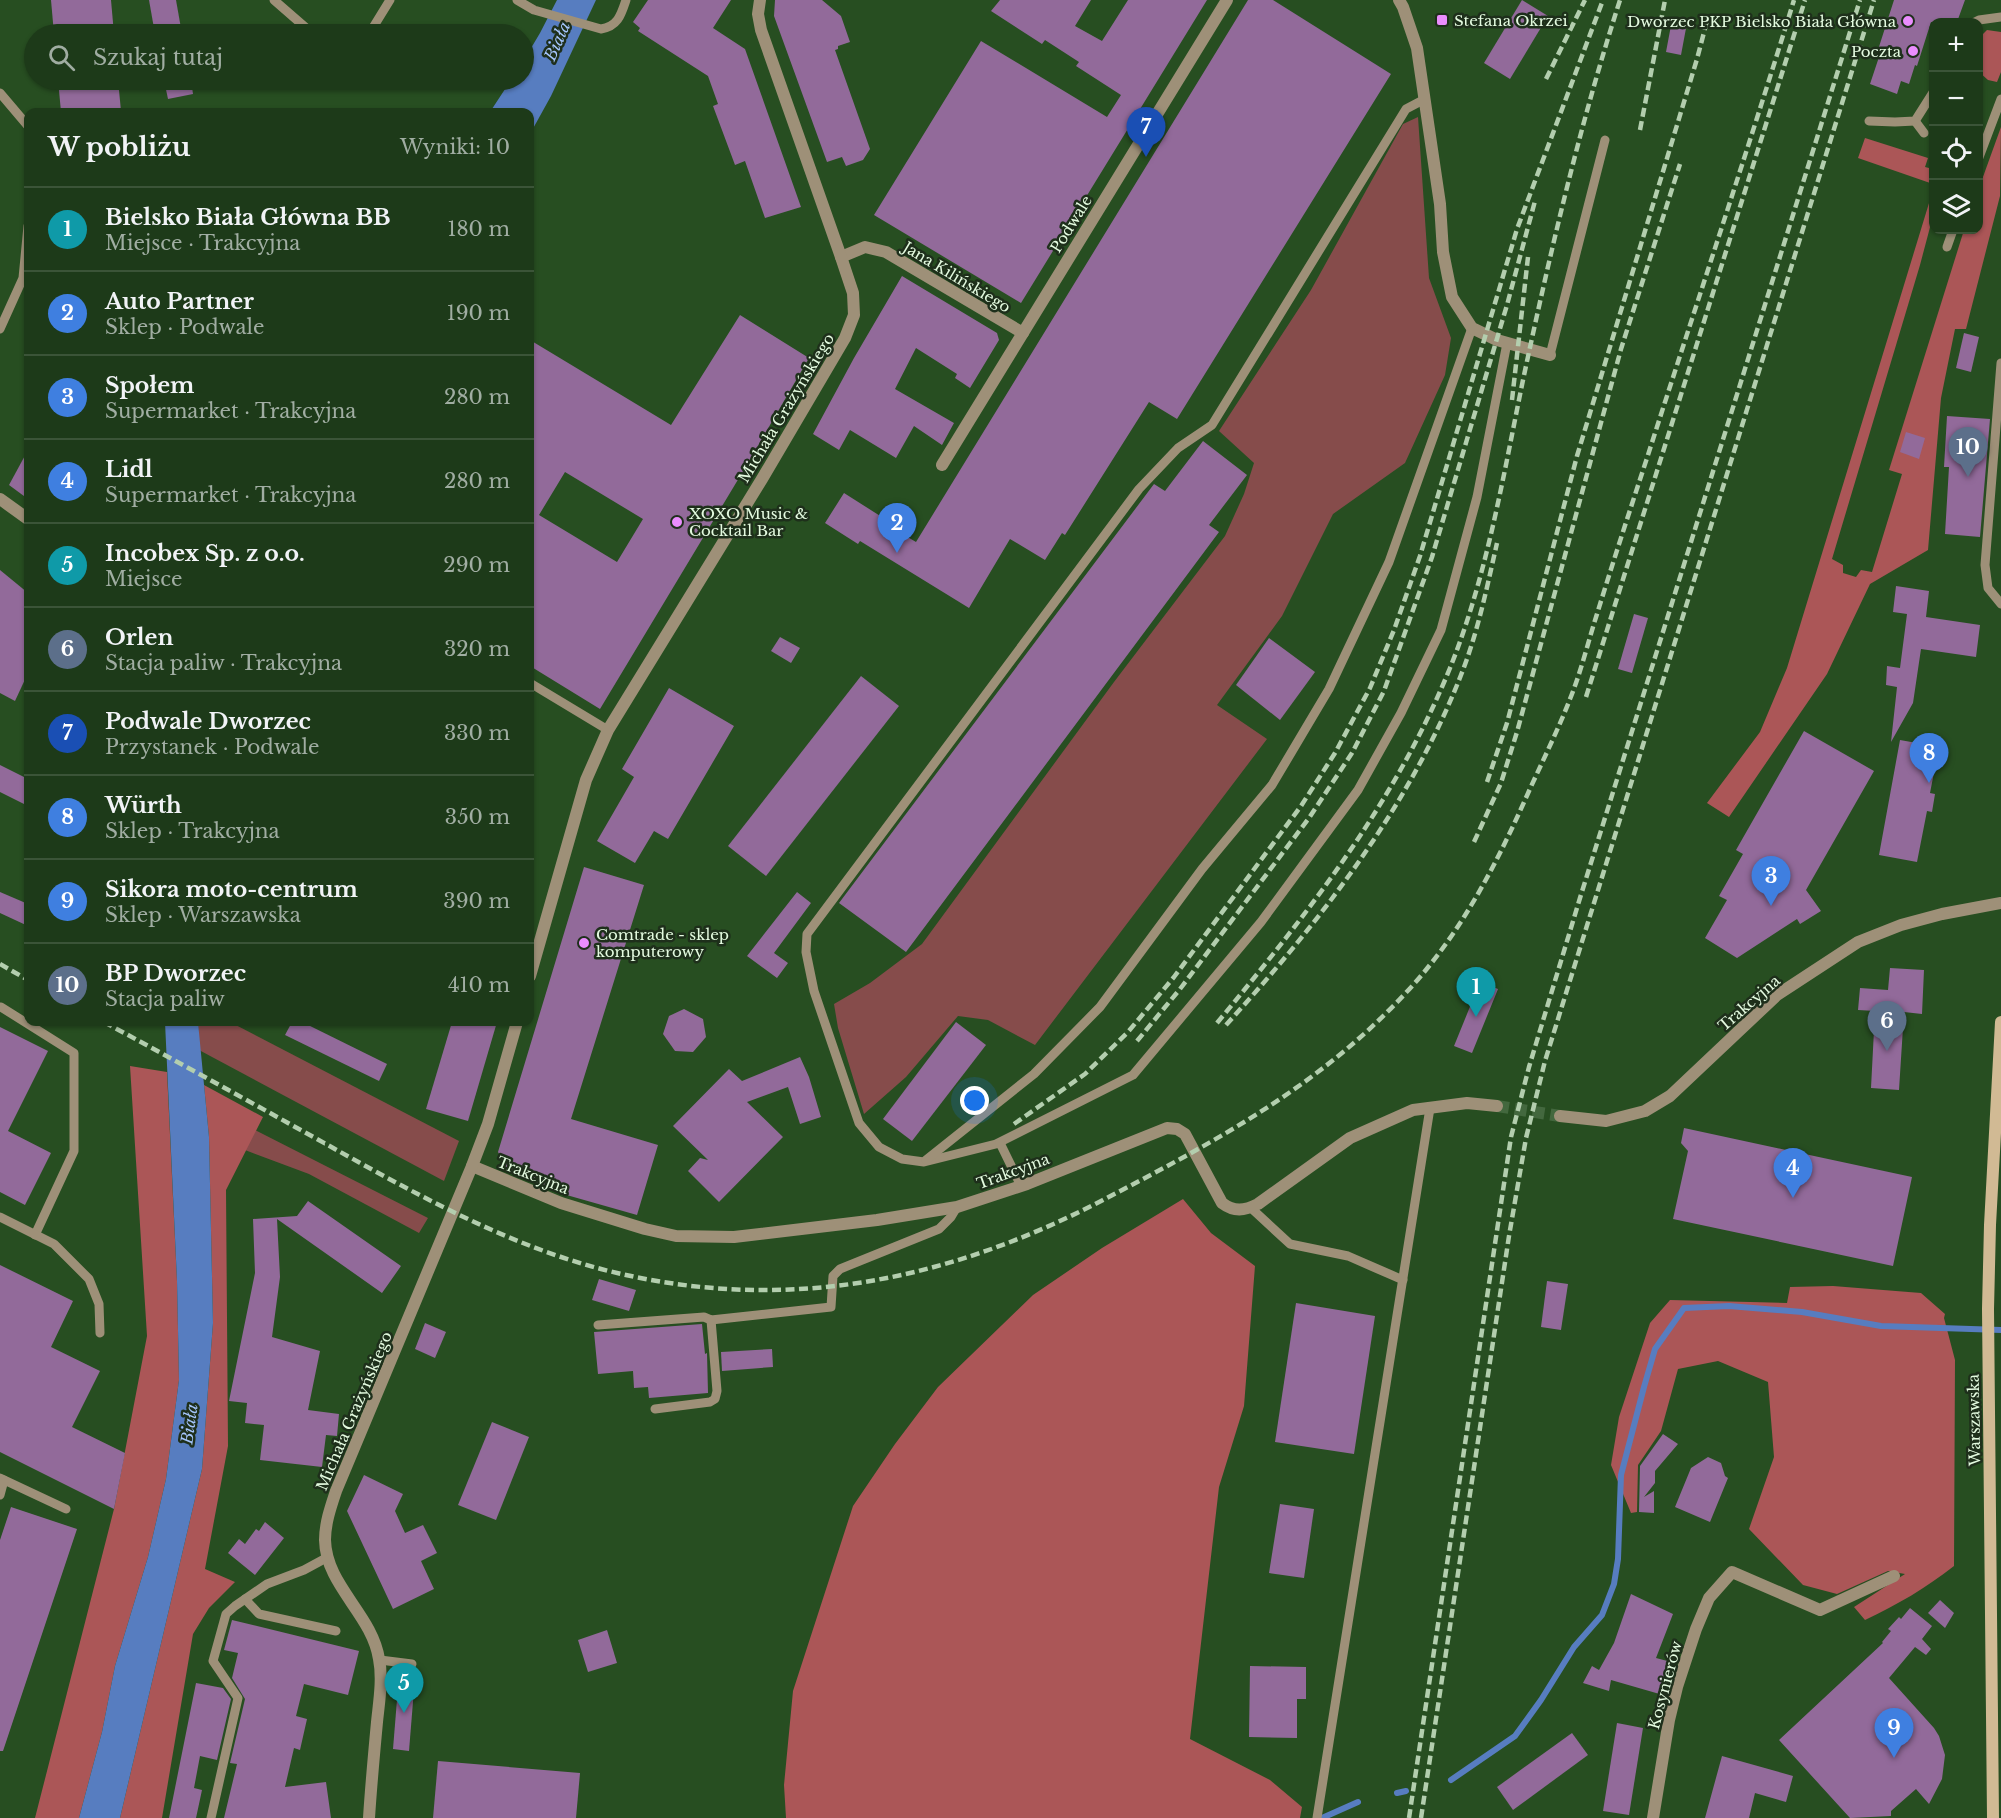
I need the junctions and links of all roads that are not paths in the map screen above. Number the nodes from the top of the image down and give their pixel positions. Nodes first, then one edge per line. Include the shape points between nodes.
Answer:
1 (274, 0) edge
2 (390, 0) edge
3 (517, 0) edge
4 (626, 0) edge
5 (760, 0) edge
6 (1227, 0) edge
7 (1399, 0) edge
8 (2001, 17) edge
9 (1983, 19) edge
10 (302, 24) edge
11 (375, 24) edge
12 (0, 93) edge
13 (1425, 99) junction
14 (1929, 99) edge
15 (2001, 99) edge
16 (24, 121) edge
17 (1869, 121) dead end
18 (1915, 121) junction
19 (1924, 133) dead end
20 (1605, 140) dead end
21 (1983, 142) edge
22 (1952, 234) edge
23 (1947, 247) dead end
24 (841, 257) junction
25 (24, 268) edge
26 (1472, 328) junction
27 (0, 330) edge
28 (1023, 333) junction
29 (1507, 343) junction
30 (1550, 355) joint
31 (2001, 363) edge
32 (942, 465) dead end
33 (0, 499) edge
34 (24, 516) edge
35 (2001, 604) edge
36 (534, 685) edge
37 (608, 730) junction
38 (2001, 903) edge
39 (534, 962) edge
40 (1, 1007) edge
41 (24, 1021) edge
42 (2001, 1022) edge
43 (31, 1026) edge
44 (515, 1026) edge
45 (1497, 1106) tunnel mouth
46 (1430, 1108) junction
47 (1560, 1116) tunnel mouth
48 (1000, 1143) junction
49 (924, 1162) junction
50 (472, 1166) junction
51 (1021, 1186) junction
52 (957, 1207) junction
53 (1251, 1208) junction
54 (0, 1217) edge
55 (35, 1235) junction
56 (1403, 1280) junction
57 (711, 1320) junction
58 (598, 1325) dead end
59 (100, 1333) dead end
60 (655, 1409) dead end
61 (2, 1479) edge
62 (0, 1495) edge
63 (1995, 1508) edge
64 (66, 1509) dead end
65 (328, 1557) junction
66 (1894, 1576) dead end
67 (245, 1599) junction
68 (336, 1631) dead end
69 (380, 1660) junction
70 (412, 1664) dead end
71 (212, 1818) edge
72 (369, 1818) edge
73 (1317, 1818) edge
74 (1653, 1818) edge
75 (1993, 1818) edge

1 - 10 lane
2 - 11 lane
3 - 4 lane via 534,10 601,29 617,22
5 - 24 street, Michała Grażyńskiego via 761,30
6 - 28 street, Podwale
7 - 13 street via 1417,48
8 - 9 lane
12 - 16 lane
13 - 26 street via 1447,278 1452,297
13 - 49 lane via 1406,109 1212,425 1178,448 1139,489 807,934 806,952 814,992 859,1123 879,1147 902,1159
14 - 18 lane
15 - 21 lane
17 - 18 lane
18 - 19 lane
20 - 30 lane
22 - 23 lane
24 - 28 street, Jana Kilińskiego via 865,247 886,252
24 - 37 street, Michała Grażyńskiego via 853,293 854,315 845,338
25 - 27 lane
26 - 29 street
26 - 49 lane via 1389,562 1329,689 1272,785 1202,869 1100,1007 1034,1074
28 - 32 street, Podwale
29 - 30 street
29 - 48 lane via 1477,497 1441,630 1358,790 1261,922 1133,1075
31 - 35 lane via 1985,565 1988,588
33 - 34 street
36 - 37 lane
37 - 39 street, Michała Grażyńskiego via 586,780
38 - 47 street, Trakcyjna via 1911,922 1858,942 1777,995 1670,1096 1645,1111 1606,1121
40 - 41 lane
42 - 63 main road, Warszawska via 1988,1309
43 - 55 lane via 74,1053 74,1151
44 - 50 street, Michała Grażyńskiego
45 - 46 street via 1467,1103
46 - 53 street via 1413,1110 1350,1138
46 - 56 lane
48 - 49 lane
48 - 51 lane
50 - 52 street, Trakcyjna via 561,1203 676,1236 734,1237
50 - 65 street, Michała Grażyńskiego via 336,1491 325,1540
51 - 52 street, Trakcyjna
51 - 53 street, Trakcyjna via 1167,1128 1185,1134 1222,1203 1231,1209
52 - 57 lane via 939,1229 840,1269 833,1276 831,1306
53 - 56 lane via 1290,1244 1348,1256
54 - 55 lane
55 - 59 lane via 54,1244 89,1279 99,1304
56 - 73 lane
57 - 58 lane via 704,1317
57 - 60 lane via 715,1399
61 - 62 lane
61 - 64 lane
63 - 75 main road, Warszawska
65 - 67 lane via 267,1584
65 - 69 street, Michała Grażyńskiego via 341,1588 375,1639
66 - 74 street, Kosynierów via 1820,1610 1732,1572 1709,1598 1677,1687
67 - 68 lane via 259,1614
67 - 71 lane via 226,1614 213,1661 238,1698
69 - 70 lane
69 - 72 street, Michała Grażyńskiego

